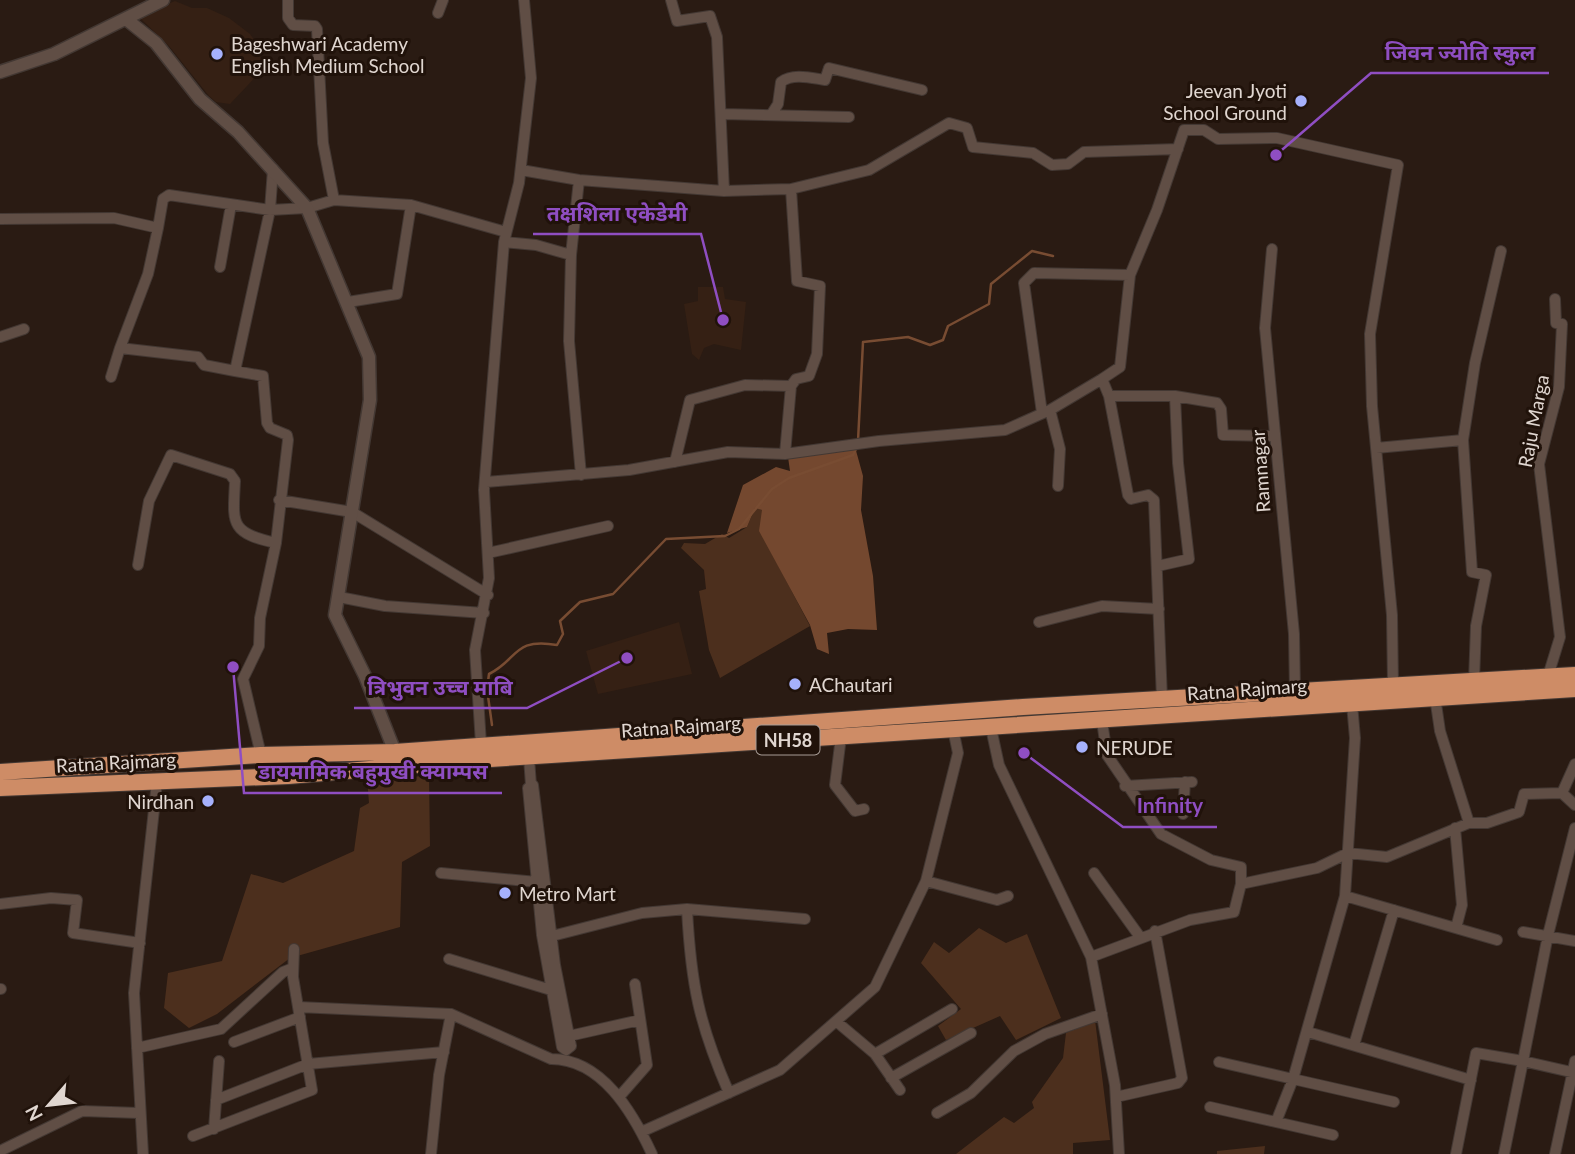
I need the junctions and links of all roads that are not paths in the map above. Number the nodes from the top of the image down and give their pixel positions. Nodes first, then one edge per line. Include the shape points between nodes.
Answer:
1 (163, 0) edge
2 (288, 0) edge
3 (443, 0) edge
4 (524, 0) edge
5 (671, 0) edge
6 (438, 13) dead end
7 (126, 19) junction
8 (1, 70) edge
9 (922, 90) dead end
10 (722, 114) junction
11 (771, 115) junction
12 (849, 117) dead end
13 (1178, 149) junction
14 (273, 169) junction
15 (521, 170) junction
16 (579, 180) junction
17 (791, 189) junction
18 (724, 191) junction
19 (334, 200) junction
20 (231, 205) junction
21 (411, 205) junction
22 (307, 208) junction
23 (270, 210) junction
24 (0, 219) edge
25 (158, 228) junction
26 (505, 237) junction
27 (1272, 249) dead end
28 (1501, 251) dead end
29 (571, 256) junction
30 (220, 267) dead end
31 (1130, 275) junction
32 (1555, 299) dead end
33 (348, 302) junction
34 (24, 329) dead end
35 (0, 337) edge
36 (120, 348) junction
37 (235, 371) junction
38 (111, 377) dead end
39 (1102, 379) junction
40 (791, 386) junction
41 (1110, 396) junction
42 (1175, 396) junction
43 (1046, 412) junction
44 (1274, 436) junction
45 (1463, 440) junction
46 (1376, 448) junction
47 (785, 454) junction
48 (675, 462) junction
49 (581, 475) junction
50 (486, 482) junction
51 (1058, 486) dead end
52 (279, 500) junction
53 (352, 512) junction
54 (608, 526) dead end
55 (276, 543) junction
56 (488, 553) junction
57 (138, 565) dead end
58 (1158, 566) junction
59 (488, 595) junction
60 (339, 597) junction
61 (1159, 609) junction
62 (484, 613) junction
63 (1039, 622) dead end
64 (1575, 674) edge
65 (1549, 676) junction
66 (1474, 681) junction
67 (1393, 685) junction
68 (1575, 689) edge
69 (1295, 691) junction
70 (1435, 697) junction
71 (1162, 699) junction
72 (1352, 704) junction
73 (1102, 721) junction
74 (991, 728) junction
75 (953, 729) junction
76 (841, 737) junction
77 (481, 744) junction
78 (395, 752) junction
79 (261, 755) junction
80 (529, 758) junction
81 (1575, 764) edge
82 (0, 772) edge
83 (157, 782) junction
84 (1125, 786) junction
85 (0, 788) edge
86 (1562, 793) junction
87 (1575, 805) edge
88 (864, 809) dead end
89 (1183, 814) dead end
90 (1469, 823) junction
91 (1455, 828) junction
92 (1575, 828) edge
93 (1348, 853) junction
94 (441, 873) dead end
95 (1094, 873) dead end
96 (539, 876) junction
97 (926, 881) junction
98 (1241, 884) junction
99 (1008, 896) dead end
100 (1345, 896) junction
101 (0, 904) edge
102 (687, 909) junction
103 (1394, 910) junction
104 (805, 919) dead end
105 (1456, 928) junction
106 (1155, 931) junction
107 (1523, 932) dead end
108 (1548, 935) junction
109 (552, 936) junction
110 (1140, 937) junction
111 (1497, 940) dead end
112 (1575, 941) edge
113 (140, 943) junction
114 (294, 949) dead end
115 (1091, 957) junction
116 (449, 959) dead end
117 (551, 966) junction
118 (293, 968) junction
119 (635, 984) dead end
120 (551, 990) junction
121 (952, 1009) dead end
122 (299, 1012) junction
123 (451, 1014) junction
124 (1102, 1014) junction
125 (640, 1020) junction
126 (837, 1022) junction
127 (1308, 1032) junction
128 (971, 1033) dead end
129 (234, 1042) dead end
130 (1354, 1045) junction
131 (137, 1048) junction
132 (567, 1048) junction
133 (444, 1052) junction
134 (875, 1054) junction
135 (219, 1061) dead end
136 (1523, 1061) junction
137 (1575, 1061) edge
138 (1219, 1062) dead end
139 (308, 1064) junction
140 (1574, 1073) edge
141 (891, 1078) junction
142 (1293, 1079) junction
143 (1471, 1080) junction
144 (900, 1090) dead end
145 (729, 1093) junction
146 (620, 1097) junction
147 (1115, 1097) junction
148 (216, 1100) junction
149 (1394, 1102) dead end
150 (1210, 1107) dead end
151 (139, 1113) junction
152 (937, 1113) dead end
153 (1276, 1122) junction
154 (214, 1129) junction
155 (641, 1132) junction
156 (1333, 1135) dead end
157 (193, 1136) dead end
158 (0, 1151) edge
159 (143, 1154) edge
160 (432, 1154) edge
161 (652, 1154) edge
162 (1119, 1154) edge
163 (1456, 1154) edge
164 (1504, 1154) edge
165 (1555, 1154) edge

1 - 7 street
2 - 19 street via 288,18 293,25 317,29 323,143
3 - 6 street
4 - 15 street via 531,78
5 - 10 street via 677,21 710,16 717,37
7 - 8 street via 54,54
7 - 14 street via 156,43 200,99
9 - 11 street via 829,68 825,80 803,77 780,82 778,104
10 - 11 street
10 - 18 street
11 - 12 street
13 - 17 street via 1084,152 1068,164 1052,165 1032,153 973,148 967,128 949,122 869,170
13 - 31 street
13 - 46 street via 1184,130 1204,130 1218,139 1277,138 1398,165 1370,334
14 - 22 street
14 - 23 street
15 - 16 street
15 - 26 street
16 - 18 street
16 - 29 street
17 - 18 street
17 - 40 street via 797,281 820,286 814,363 809,376 796,379
19 - 21 street
19 - 22 street
20 - 23 street
20 - 25 street via 169,195 163,199
20 - 30 street
21 - 26 street
21 - 33 street via 397,294
22 - 23 street
22 - 33 street
23 - 37 street
24 - 25 street via 114,218
25 - 36 street via 148,274
26 - 29 street
26 - 50 street
27 - 44 street, Ramnagar via 1265,328
28 - 45 street
29 - 49 street via 569,341
31 - 39 street via 1120,367
31 - 43 street via 1028,276 1024,283
32 - 65 street, Raju Marga via 1556,323 1562,324 1560,376 1539,464 1560,637
33 - 53 street via 369,357 370,389
34 - 35 street
36 - 37 street via 198,357 204,365
36 - 38 street
37 - 52 street via 263,376 267,423 286,435
39 - 41 street
39 - 43 street
40 - 47 street
40 - 48 street via 745,384 690,400
41 - 42 street
41 - 58 street via 1128,495 1131,499 1148,495 1154,500
42 - 44 street via 1217,403 1223,435
42 - 58 street via 1189,559
43 - 47 street via 1005,430
43 - 51 street via 1060,449
44 - 69 street, Ramnagar via 1294,634
45 - 46 street
45 - 66 street via 1472,572 1486,575 1476,626
46 - 67 street via 1392,615
47 - 48 street via 728,452
48 - 49 street
49 - 50 street
50 - 56 street
52 - 53 street
52 - 55 street
53 - 59 street
53 - 60 street
54 - 56 street
55 - 57 street via 239,528 233,519 235,481 230,474 171,455 149,501
55 - 79 street via 260,618 259,646 243,680
56 - 59 street
58 - 61 street
59 - 62 street
60 - 62 street via 385,606
60 - 78 street via 335,615
61 - 63 street via 1102,606
61 - 71 street
62 - 77 street via 475,650
64 - 65 highway, Ratna Rajmarg / NH58
65 - 66 highway, Ratna Rajmarg / NH58
66 - 67 highway, Ratna Rajmarg / NH58
67 - 69 highway, Ratna Rajmarg / NH58
68 - 70 highway, Ratna Rajmarg / NH58
69 - 71 highway, Ratna Rajmarg / NH58
70 - 72 highway, Ratna Rajmarg / NH58
70 - 90 street via 1440,731
71 - 77 highway, Ratna Rajmarg / NH58
72 - 73 highway, Ratna Rajmarg / NH58
72 - 93 street via 1355,738
73 - 74 highway, Ratna Rajmarg / NH58
73 - 84 street via 1107,755
74 - 75 highway, Ratna Rajmarg / NH58
74 - 115 street via 999,765
75 - 76 highway, Ratna Rajmarg / NH58
75 - 97 street via 958,752
76 - 80 highway, Ratna Rajmarg / NH58
76 - 88 street via 835,785 855,811
77 - 78 highway, Ratna Rajmarg / NH58
78 - 79 highway, Ratna Rajmarg / NH58
79 - 82 highway, Ratna Rajmarg / NH58
80 - 83 highway, Ratna Rajmarg / NH58
80 - 96 street
81 - 86 street
83 - 85 highway, Ratna Rajmarg / NH58
83 - 113 street
84 - 89 street via 1189,782
84 - 98 street via 1161,834 1211,860 1241,867
86 - 87 street
86 - 90 street via 1524,794 1519,812 1487,823
90 - 91 street
91 - 93 street via 1387,857
91 - 105 street via 1462,905
92 - 108 street
93 - 98 street via 1317,868
93 - 100 street
94 - 96 street
95 - 110 street
96 - 109 street
96 - 117 street
97 - 99 street via 997,900
97 - 126 street via 875,987
98 - 106 street via 1234,912
100 - 103 street
100 - 127 street
101 - 113 street via 77,900 73,933
102 - 104 street
102 - 109 street via 642,913
102 - 145 street via 697,1006
103 - 105 street
103 - 130 street
105 - 111 street
106 - 110 street
106 - 147 street via 1182,1078 1178,1083
107 - 108 street
108 - 112 street
108 - 136 street
109 - 117 street
110 - 115 street
113 - 131 street via 134,992
114 - 118 street
115 - 124 street
116 - 120 street
117 - 120 street
117 - 132 street
118 - 122 street
118 - 131 street via 282,972 221,1029
119 - 125 street
120 - 132 street
121 - 134 street
122 - 123 street
122 - 129 street
122 - 139 street
123 - 132 street via 551,1059
123 - 133 street
124 - 147 street
124 - 152 street via 1045,1034 1014,1051 971,1093
125 - 132 street
125 - 146 street via 647,1065
126 - 134 street
126 - 145 street via 780,1070
127 - 130 street
127 - 142 street
128 - 141 street
130 - 143 street
131 - 151 street
132 - 146 street
133 - 139 street
133 - 160 street
134 - 141 street
135 - 148 street
136 - 140 street
136 - 143 street via 1476,1053
136 - 164 street
137 - 140 street
138 - 142 street
139 - 148 street
139 - 154 street via 312,1090
140 - 165 street
141 - 144 street
142 - 149 street
142 - 153 street
143 - 163 street
145 - 155 street
146 - 155 street
147 - 162 street
148 - 154 street
150 - 153 street
151 - 158 street via 82,1111
151 - 159 street
153 - 156 street
154 - 157 street
155 - 161 street

